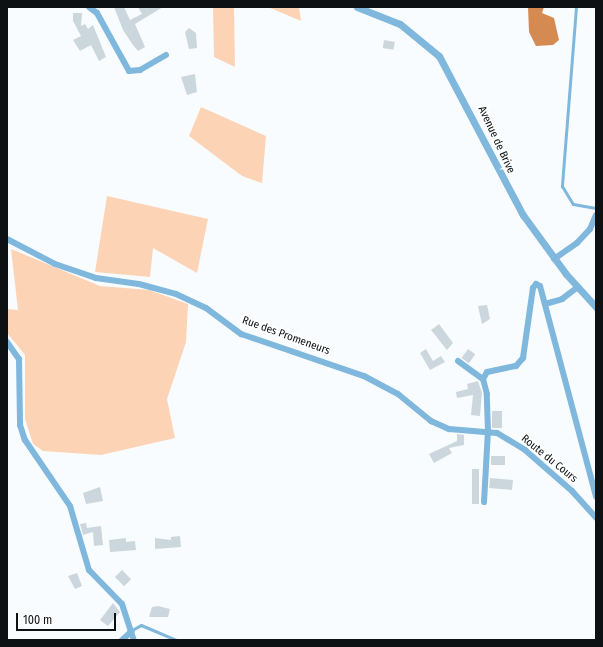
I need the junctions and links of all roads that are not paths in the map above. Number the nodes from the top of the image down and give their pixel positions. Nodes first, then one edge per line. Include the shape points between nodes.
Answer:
1 (89, 7) edge
2 (357, 7) edge
3 (576, 7) edge
4 (166, 55) dead end
5 (596, 208) edge
6 (596, 215) edge
7 (7, 239) edge
8 (554, 259) junction
9 (578, 287) junction
10 (545, 304) junction
11 (596, 307) edge
12 (7, 342) edge
13 (458, 361) dead end
14 (483, 379) junction
15 (488, 431) junction
16 (596, 497) edge
17 (484, 502) dead end
18 (596, 518) edge
19 (132, 631) junction
20 (122, 640) edge
21 (134, 640) edge
22 (176, 640) edge

1 - 4 street via 97,13 128,71 140,70
2 - 8 street, Avenue de Brive via 400,24 439,56 504,182
3 - 5 lane via 562,186 573,204
6 - 8 street via 590,229 577,243
7 - 15 street, Rue des Promeneurs via 55,264 176,294 206,308 241,334 364,376 398,394 431,421 449,429
8 - 9 street, Avenue de Brive
9 - 10 street via 562,298
9 - 11 street, Avenue de Brive
10 - 14 street, Route du Cours via 540,286 536,284 533,288 523,358 516,366 487,372
10 - 16 street, Route du Cours
12 - 19 street via 18,359 20,425 25,440 70,506 90,570 122,604
13 - 14 street
14 - 15 street via 487,394
15 - 17 street
15 - 18 street, Route du Cours via 497,433 525,450 572,491
19 - 20 street
19 - 21 street
19 - 22 lane via 141,625

